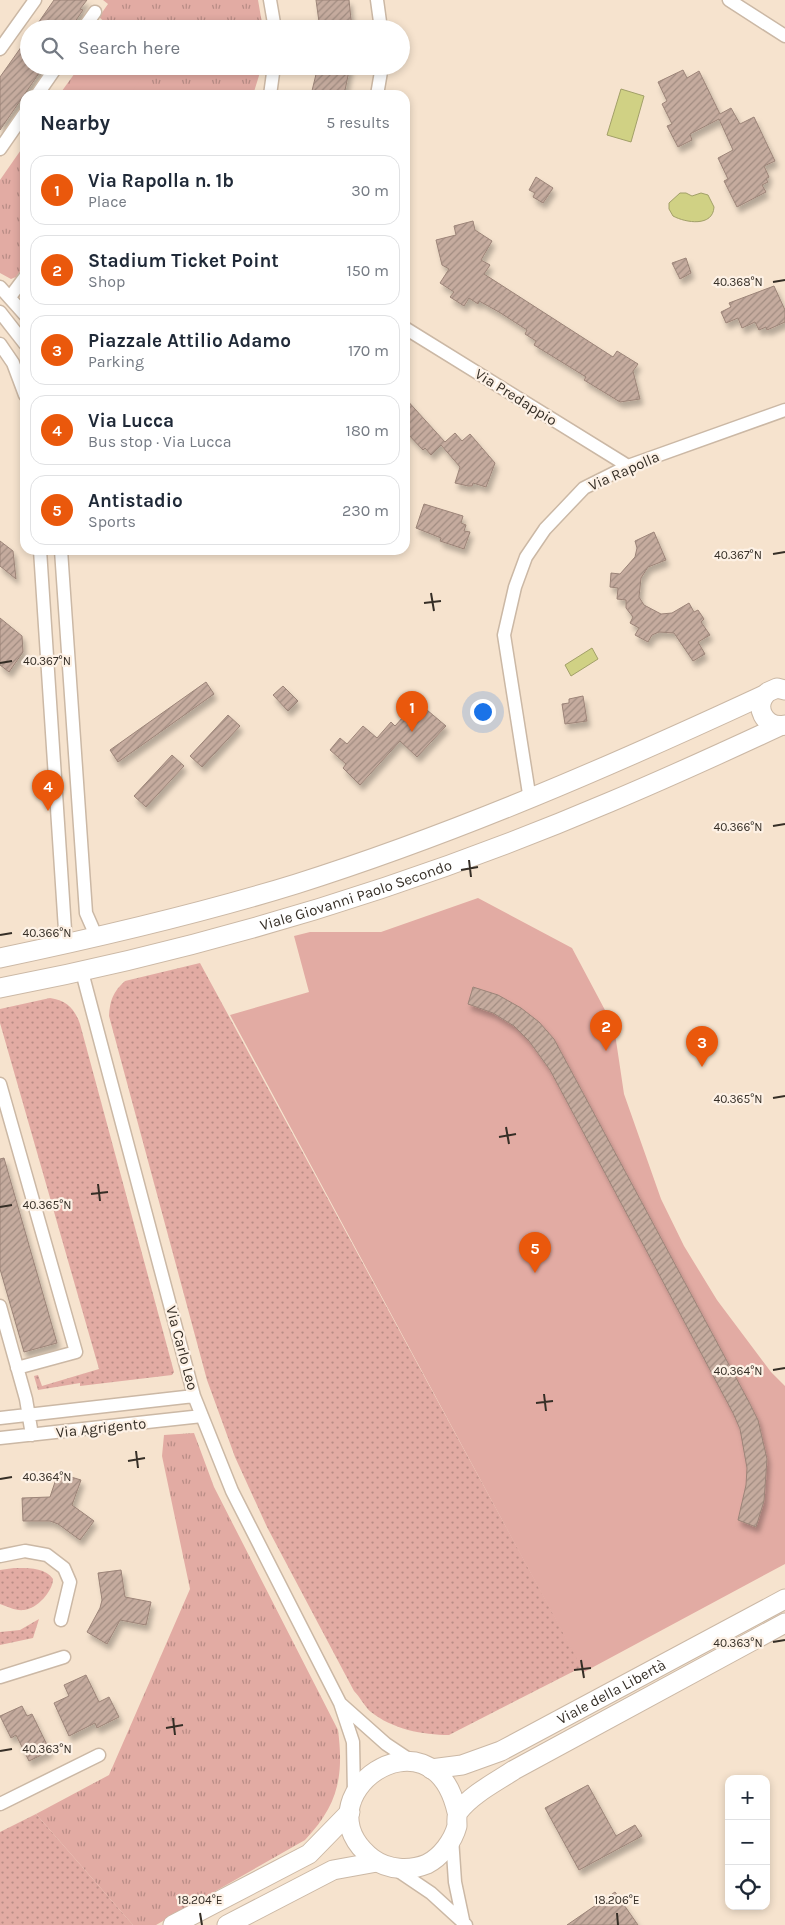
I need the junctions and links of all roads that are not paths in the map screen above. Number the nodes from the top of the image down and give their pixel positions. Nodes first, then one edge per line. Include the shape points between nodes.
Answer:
1 (35, 0) edge
2 (270, 0) edge
3 (377, 0) edge
4 (729, 0) edge
5 (95, 12) dead end
6 (21, 20) edge
7 (89, 20) edge
8 (273, 20) edge
9 (380, 20) edge
10 (20, 21) edge
11 (785, 36) edge
12 (0, 49) edge
13 (51, 75) edge
14 (273, 75) edge
15 (380, 75) edge
16 (40, 90) edge
17 (271, 90) edge
18 (378, 90) edge
19 (20, 120) edge
20 (0, 149) edge
21 (0, 287) edge
22 (20, 287) edge
23 (10, 296) junction
24 (20, 309) edge
25 (0, 312) edge
26 (410, 331) edge
27 (20, 338) edge
28 (0, 344) edge
29 (20, 382) edge
30 (785, 410) edge
31 (628, 466) junction
32 (40, 555) edge
33 (61, 555) edge
34 (778, 689) edge
35 (783, 725) edge
36 (530, 800) junction
37 (539, 831) junction
38 (97, 938) junction
39 (66, 945) junction
40 (0, 958) edge
41 (82, 972) junction
42 (0, 988) edge
43 (0, 1084) edge
44 (0, 1306) edge
45 (17, 1368) junction
46 (194, 1396) junction
47 (29, 1415) junction
48 (202, 1416) junction
49 (0, 1418) edge
50 (32, 1435) junction
51 (0, 1438) edge
52 (0, 1556) edge
53 (785, 1599) edge
54 (61, 1620) dead end
55 (785, 1624) edge
56 (64, 1657) dead end
57 (0, 1677) edge
58 (340, 1703) junction
59 (98, 1755) dead end
60 (423, 1766) junction
61 (352, 1803) junction
62 (0, 1804) edge
63 (458, 1812) junction
64 (452, 1838) junction
65 (385, 1865) junction
66 (464, 1923) edge
67 (173, 1925) edge
68 (227, 1925) edge

1 - 6 street
2 - 8 street
3 - 9 street
4 - 11 street
5 - 7 street
10 - 12 street
13 - 16 street
14 - 17 street
15 - 18 street
19 - 20 street
21 - 23 street
22 - 23 street
23 - 24 street
25 - 27 street
26 - 31 street, Via Predappio
28 - 29 street via 13,363
30 - 31 street, Via Rapolla
31 - 36 street, Via Rapolla via 584,488 545,529 526,557 515,587 504,635
32 - 39 street
33 - 38 street via 86,913
34 - 35 main road, Viale Giovanni Paolo Secondo via 760,707 768,723
34 - 36 main road, Viale Giovanni Paolo Secondo
35 - 37 main road, Viale Giovanni Paolo Secondo
36 - 37 main road
36 - 38 main road, Viale Giovanni Paolo Secondo via 296,884
37 - 41 main road, Viale Giovanni Paolo Secondo via 287,918
38 - 39 main road, Viale Giovanni Paolo Secondo
39 - 40 main road, Viale Giovanni Paolo Secondo
41 - 42 main road, Viale Giovanni Paolo Secondo
41 - 46 street, Via Carlo Leo
43 - 45 street via 76,1352
44 - 45 street
45 - 47 street
46 - 47 street, Via Agrigento
46 - 48 street, Via Carlo Leo
47 - 49 street, Via Agrigento
47 - 50 street
48 - 50 street, Via Agrigento
48 - 58 street, Via Carlo Leo via 232,1491
50 - 51 street, Via Agrigento
52 - 54 street via 25,1551 47,1555 64,1568 70,1582
53 - 60 main road, Viale della Libertà via 501,1751 462,1764
55 - 63 main road, Viale della Libertà via 514,1770
56 - 57 street
58 - 60 street, Via Carlo Leo via 386,1744
58 - 61 street, Via Carlo Leo via 353,1742
59 - 62 street
60 - 61 main road, Viale della Libertà via 397,1762 379,1768 364,1779
60 - 63 main road via 444,1780 454,1795
61 - 65 main road via 351,1827 356,1841 365,1853
61 - 67 main road, Viale della Libertà via 309,1854
63 - 64 main road
64 - 65 main road via 442,1853 428,1863 411,1868
64 - 66 street via 455,1882
65 - 66 street via 431,1893
65 - 68 main road via 333,1870

